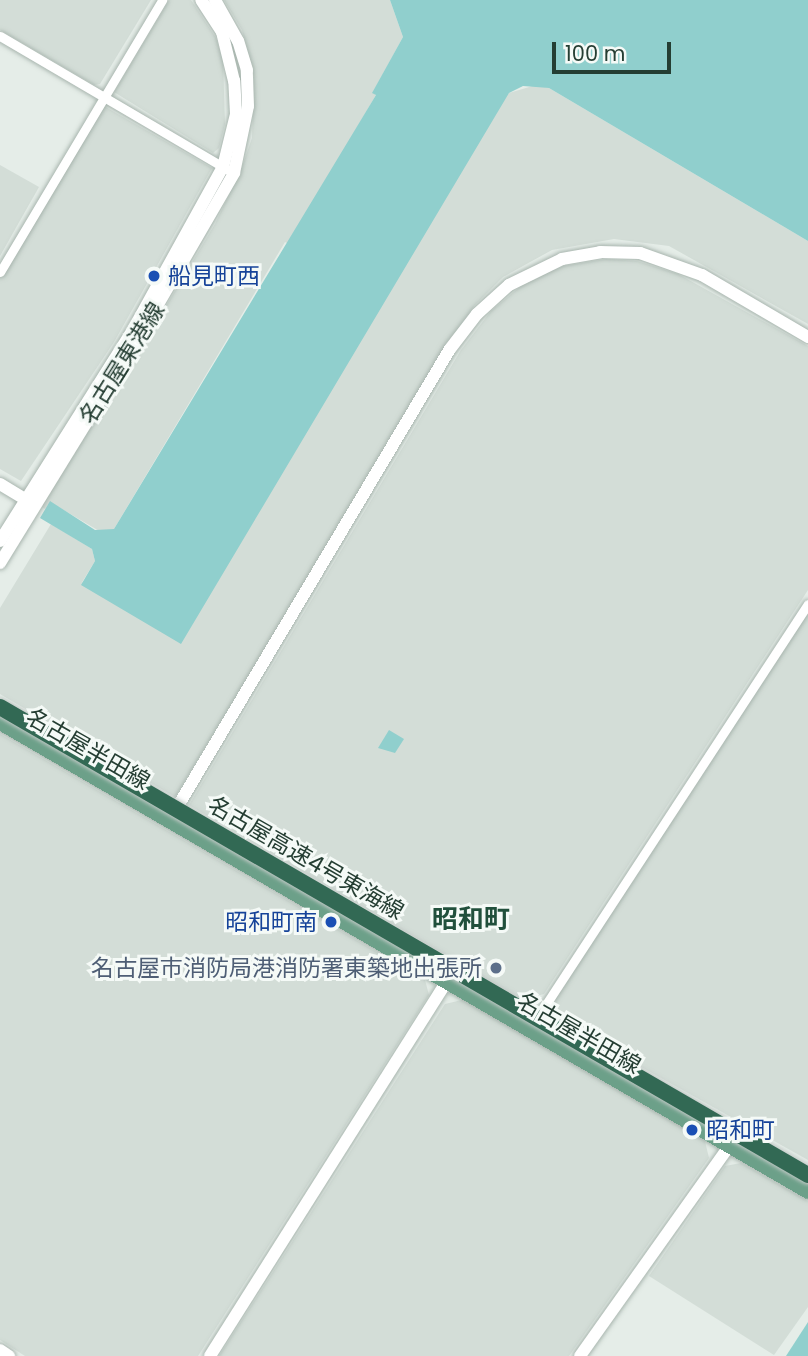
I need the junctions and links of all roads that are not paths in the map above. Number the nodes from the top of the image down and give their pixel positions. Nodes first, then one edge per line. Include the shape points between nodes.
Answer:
1 (162, 0) edge
2 (201, 0) edge
3 (215, 0) edge
4 (0, 36) edge
5 (103, 97) junction
6 (229, 170) junction
7 (0, 272) edge
8 (808, 337) edge
9 (0, 484) edge
10 (29, 501) junction
11 (0, 541) edge
12 (0, 563) edge
13 (808, 604) edge
14 (0, 705) edge
15 (0, 722) edge
16 (178, 806) junction
17 (169, 822) junction
18 (446, 982) junction
19 (539, 1013) junction
20 (529, 1031) junction
21 (729, 1146) junction
22 (808, 1173) edge
23 (808, 1190) edge
24 (0, 1350) edge
25 (9, 1356) edge
26 (210, 1356) edge
27 (580, 1356) edge

1 - 5 street
2 - 6 street, 名古屋東港線 via 222,32 234,80 236,114
3 - 6 street, 名古屋東港線 via 238,41 247,70 248,106
4 - 5 street
5 - 6 street
5 - 7 street
6 - 10 street, 名古屋東港線
8 - 16 street via 702,275 640,253 600,252 562,259 509,285 477,314 450,349
9 - 10 street
10 - 11 street, 名古屋東港線
10 - 12 street, 名古屋東港線
13 - 19 street
14 - 16 main road, 名古屋半田線
14 - 22 highway, 名古屋高速4号東海線, bridge
15 - 17 main road, 名古屋半田線
15 - 23 highway, 名古屋高速4号東海線
16 - 17 street
16 - 19 main road, 名古屋半田線
17 - 18 main road, 名古屋半田線
18 - 20 main road, 名古屋半田線
18 - 26 street
19 - 20 street
19 - 22 main road, 名古屋半田線
20 - 21 main road, 名古屋半田線
21 - 23 main road, 名古屋半田線
21 - 27 street
24 - 25 street

